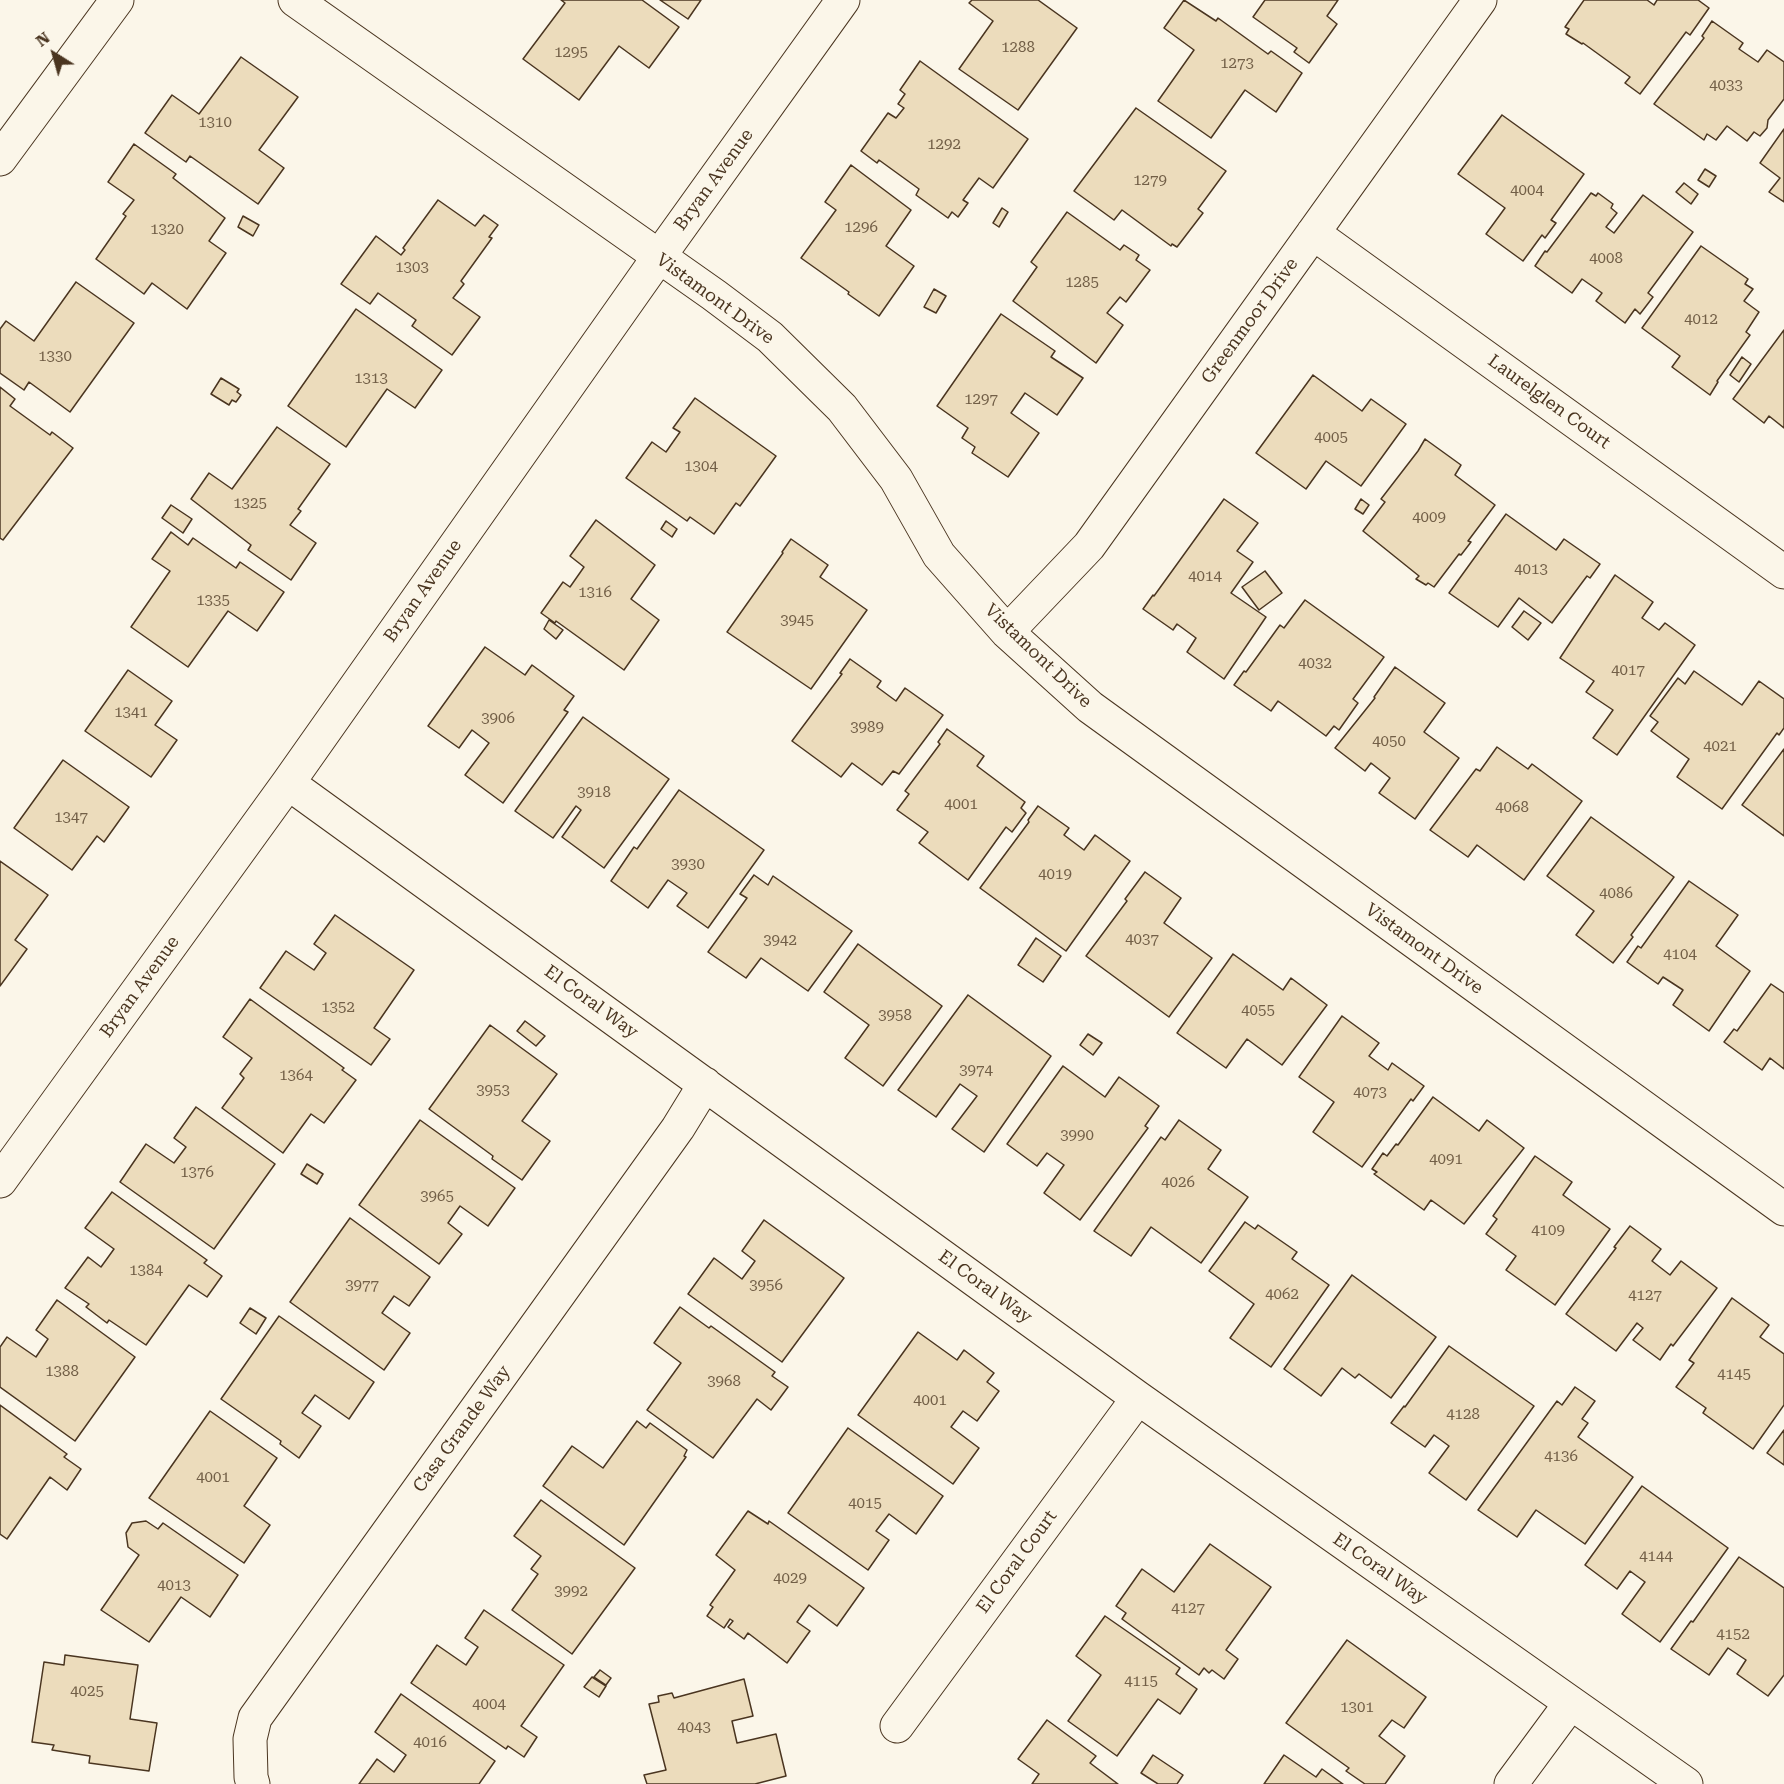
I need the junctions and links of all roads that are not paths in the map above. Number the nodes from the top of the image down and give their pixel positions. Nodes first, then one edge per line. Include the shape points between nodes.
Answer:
1 (117, 0) edge
2 (295, 0) edge
3 (843, 0) edge
4 (1480, 0) edge
5 (0, 159) edge
6 (1313, 232) junction
7 (658, 258) junction
8 (1784, 572) edge
9 (1007, 632) junction
10 (288, 783) junction
11 (705, 1084) junction
12 (0, 1180) edge
13 (1784, 1209) edge
14 (1138, 1398) junction
15 (1570, 1704) junction
16 (897, 1726) dead end
17 (253, 1784) edge
18 (1511, 1784) edge
19 (1686, 1784) edge

1 - 5 street
2 - 7 street, Vistamont Drive
3 - 7 street, Bryan Avenue
4 - 6 street, Greenmoor Drive
6 - 8 street, Laurelglen Court
6 - 9 street, Greenmoor Drive via 1089,546
7 - 9 street, Vistamont Drive via 770,337 842,408 896,479 939,555
7 - 10 street, Bryan Avenue
9 - 13 street, Vistamont Drive via 1090,707
10 - 11 street, El Coral Way
10 - 12 street, Bryan Avenue
11 - 14 street, El Coral Way
11 - 17 street, Casa Grande Way via 671,1138 255,1718 250,1739
14 - 15 street, El Coral Way
14 - 16 street, El Coral Court
15 - 18 street
15 - 19 street, El Coral Way

